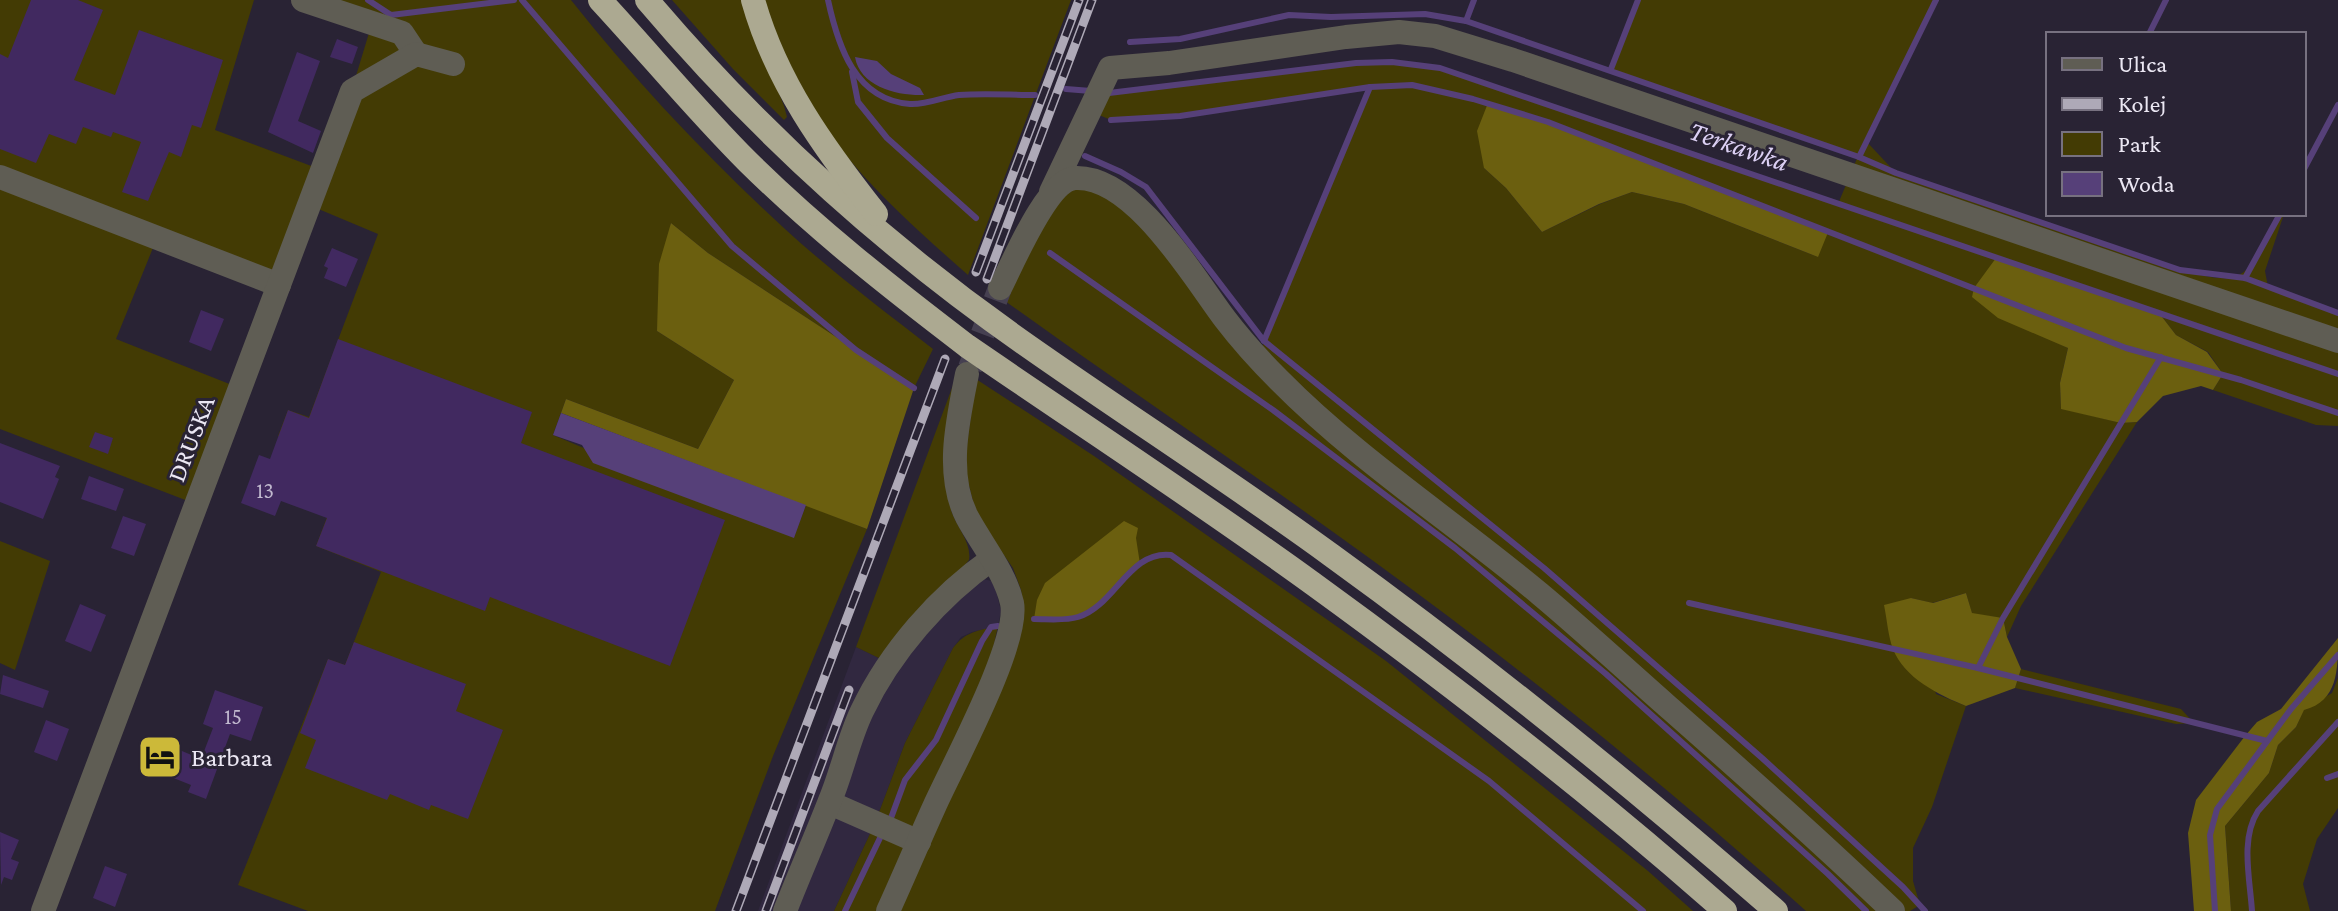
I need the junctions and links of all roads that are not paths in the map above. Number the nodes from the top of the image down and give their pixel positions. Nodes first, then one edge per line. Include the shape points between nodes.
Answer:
1 (303, 0) edge
2 (601, 0) edge
3 (647, 0) edge
4 (753, 0) edge
5 (416, 54) junction
6 (453, 64) dead end
7 (0, 177) edge
8 (1051, 192) junction
9 (907, 254) junction
10 (279, 285) junction
11 (1000, 288) tunnel mouth
12 (2338, 341) edge
13 (967, 374) tunnel mouth
14 (992, 559) junction
15 (830, 803) junction
16 (919, 842) junction
17 (43, 911) edge
18 (785, 911) edge
19 (888, 911) edge
20 (1725, 911) edge
21 (1776, 911) edge
22 (1893, 911) edge

1 - 5 street via 402,33
2 - 20 highway via 749,162 914,305 1426,668
3 - 9 highway via 777,140
4 - 9 highway via 788,89 842,171
5 - 6 street
5 - 10 street, DRUSKA via 352,91
7 - 10 street
8 - 11 street
8 - 12 street via 1110,68 1409,32 1513,60
8 - 22 street via 1064,181 1079,178 1123,196 1172,244 1261,361 1324,423 1539,593
9 - 21 highway via 1023,342 1456,647 1579,743
10 - 17 street, DRUSKA
13 - 14 street via 954,458 957,486 966,515
14 - 15 street via 941,603 880,677 861,713
14 - 16 street via 1012,604 1013,626
15 - 16 street
15 - 18 street
16 - 19 street

